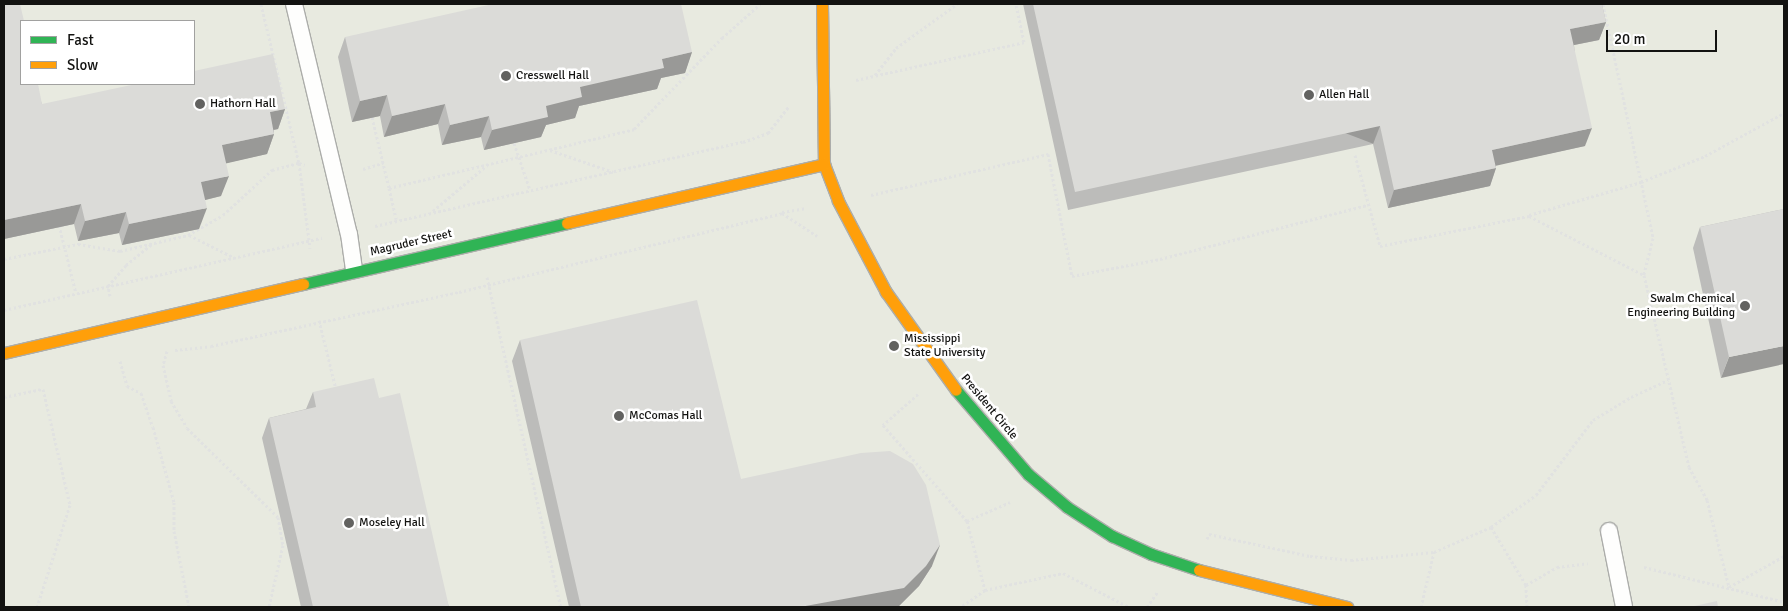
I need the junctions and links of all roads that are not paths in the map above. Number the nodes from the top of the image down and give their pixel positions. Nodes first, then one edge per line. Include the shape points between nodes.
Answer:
1 (294, 4) edge
2 (822, 4) edge
3 (824, 164) junction
4 (354, 270) junction
5 (4, 353) edge
6 (1610, 530) dead end
7 (1347, 607) edge
8 (1624, 607) edge

1 - 4 lane via 349,234
2 - 3 street, President Circle
3 - 4 street, Magruder Street
3 - 7 street, President Circle via 860,248 908,326 957,392 1028,474 1067,507 1112,536 1192,568
4 - 5 street, Magruder Street
6 - 8 lane

